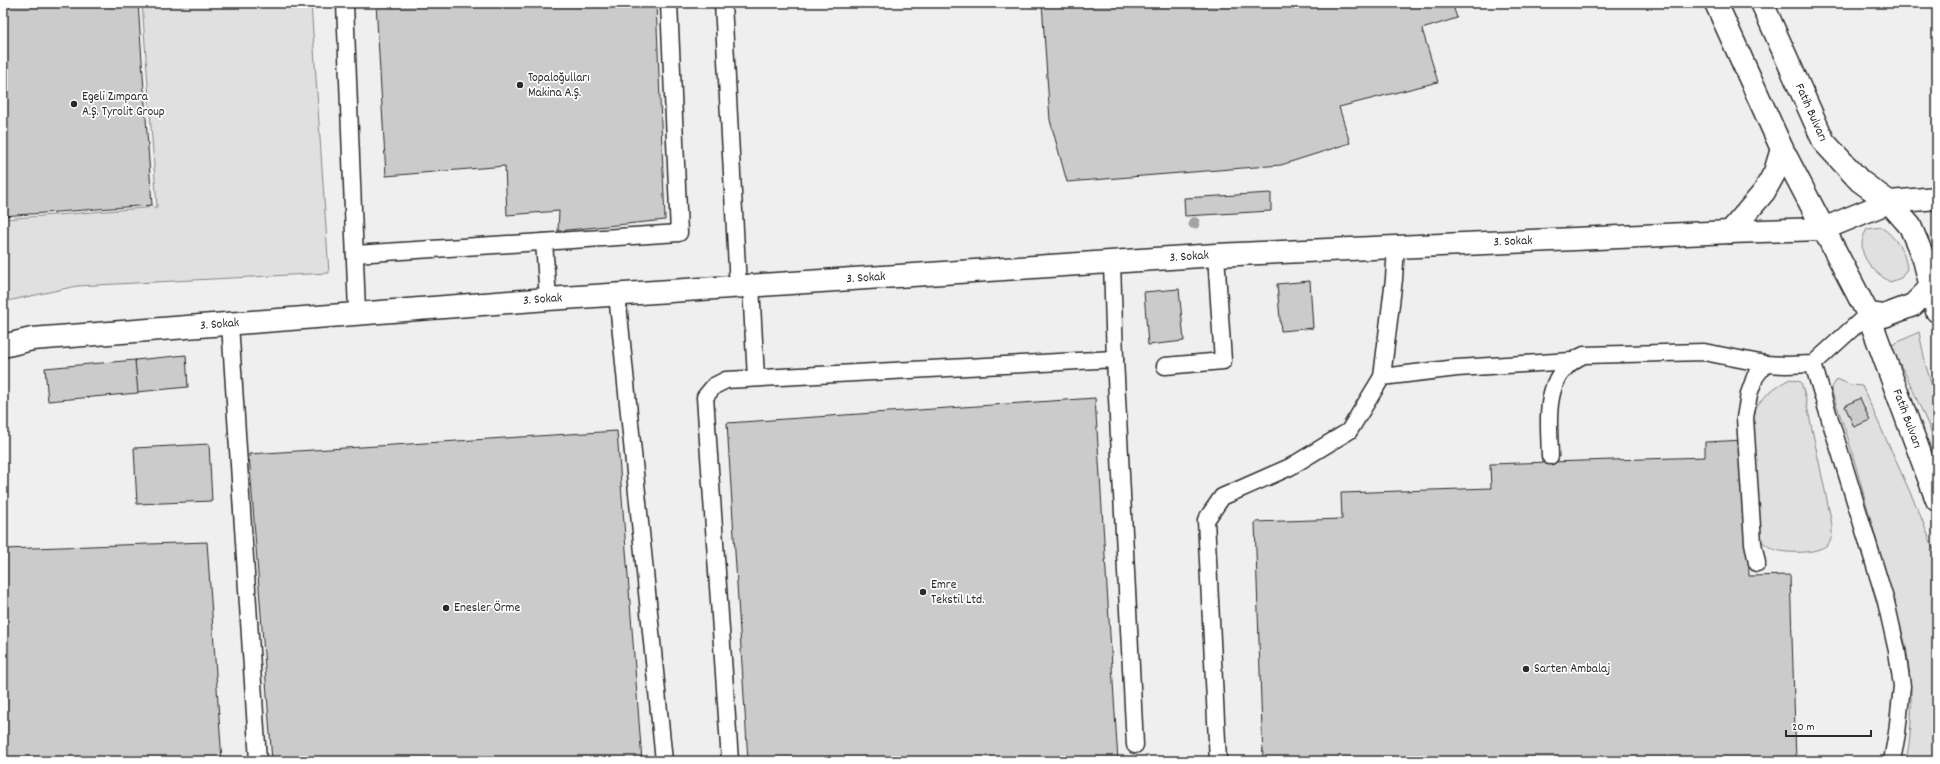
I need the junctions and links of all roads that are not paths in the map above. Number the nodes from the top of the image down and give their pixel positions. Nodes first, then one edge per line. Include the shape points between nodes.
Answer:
1 (346, 3) edge
2 (669, 3) edge
3 (723, 3) edge
4 (1716, 3) edge
5 (1762, 3) edge
6 (1782, 149) junction
7 (1937, 198) edge
8 (1889, 202) junction
9 (1823, 229) junction
10 (1730, 232) junction
11 (544, 242) junction
12 (1396, 246) junction
13 (355, 254) junction
14 (1216, 256) junction
15 (1112, 263) junction
16 (745, 286) junction
17 (1931, 287) junction
18 (617, 294) junction
19 (548, 299) junction
20 (1937, 311) edge
21 (357, 312) junction
22 (1868, 314) junction
23 (230, 324) junction
24 (3, 346) edge
25 (1115, 359) junction
26 (1571, 361) junction
27 (1765, 364) junction
28 (1813, 364) junction
29 (1165, 366) dead end
30 (1382, 377) junction
31 (756, 378) junction
32 (1550, 456) dead end
33 (1937, 500) edge
34 (1757, 563) dead end
35 (1135, 745) dead end
36 (258, 761) edge
37 (664, 761) edge
38 (730, 761) edge
39 (1218, 761) edge
40 (1892, 761) edge

1 - 13 lane
2 - 11 lane via 679,233
3 - 16 lane
4 - 6 street, Fatih Bulvarı
5 - 8 street, Fatih Bulvarı via 1824,142 1860,180
6 - 9 street, Fatih Bulvarı
6 - 10 street via 1775,172 1764,192
7 - 8 street
8 - 9 street
8 - 17 street, Fatih Bulvarı via 1910,226 1924,259
9 - 10 street, 3. Sokak
9 - 22 street, Fatih Bulvarı
10 - 12 street, 3. Sokak
11 - 13 lane
11 - 19 lane
12 - 14 street, 3. Sokak
12 - 30 lane
13 - 21 lane
14 - 15 street, 3. Sokak
14 - 29 lane via 1223,361
15 - 16 street, 3. Sokak
15 - 25 lane
16 - 18 street, 3. Sokak
16 - 31 lane
17 - 20 street, Fatih Bulvarı
17 - 22 street via 1913,305 1884,316
18 - 19 street, 3. Sokak
18 - 37 lane
19 - 21 street, 3. Sokak
21 - 23 street, 3. Sokak
22 - 28 lane
22 - 33 street, Fatih Bulvarı
23 - 24 street, 3. Sokak via 32,339
23 - 36 lane
25 - 31 lane
25 - 35 lane
26 - 27 lane via 1584,355 1704,352
26 - 30 lane via 1457,368
26 - 32 lane via 1551,390
27 - 28 lane
27 - 34 lane via 1756,376 1749,394 1745,418 1753,543
28 - 40 lane via 1886,602 1897,651 1902,686
30 - 39 lane via 1349,431 1290,467 1222,497 1206,520
31 - 38 lane via 726,380 714,386 705,397

